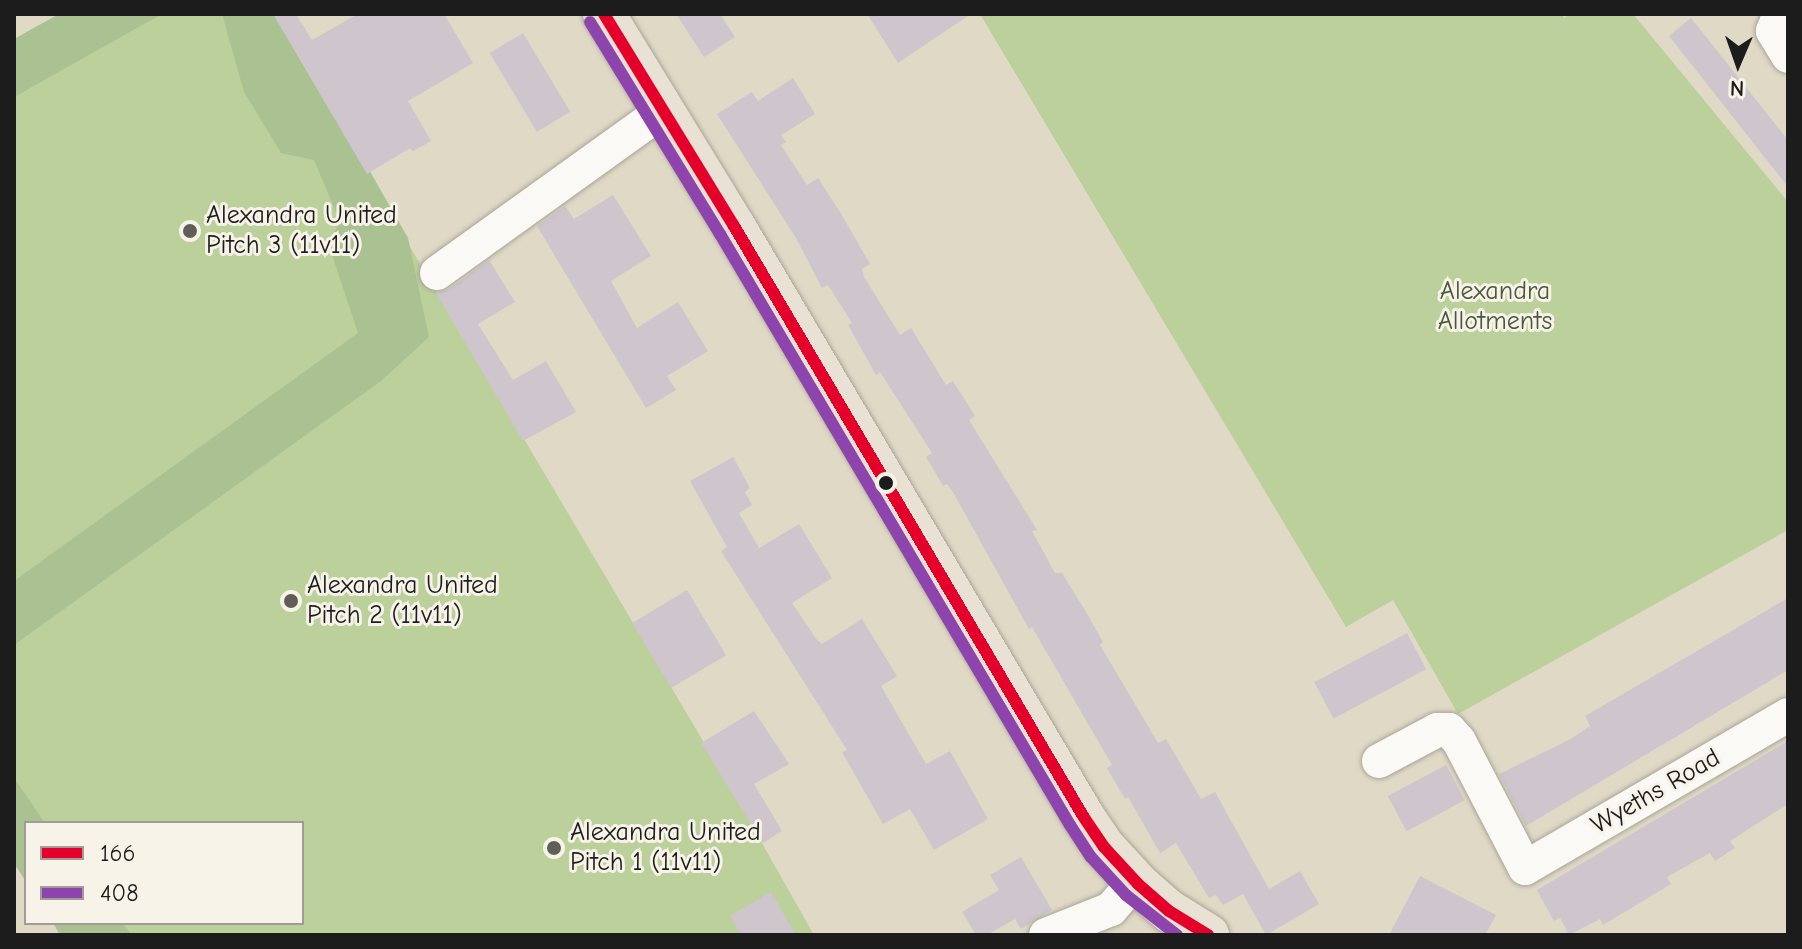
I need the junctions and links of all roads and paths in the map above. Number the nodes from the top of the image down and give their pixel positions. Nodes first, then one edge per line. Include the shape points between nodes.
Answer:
1 (604, 14) edge
2 (1786, 14) edge
3 (1788, 56) edge
4 (646, 123) dead end
5 (437, 273) dead end
6 (1788, 715) edge
7 (1379, 761) dead end
8 (1135, 881) junction
9 (1164, 923) edge
10 (1046, 935) edge
11 (1208, 935) edge

1 - 8 main road via 786,312 1043,752 1104,847
2 - 3 street via 1773,31
4 - 5 street
6 - 7 street, Wyeths Road via 1525,868 1449,730 1437,730
8 - 9 main road
8 - 10 street via 1111,909
9 - 11 main road

